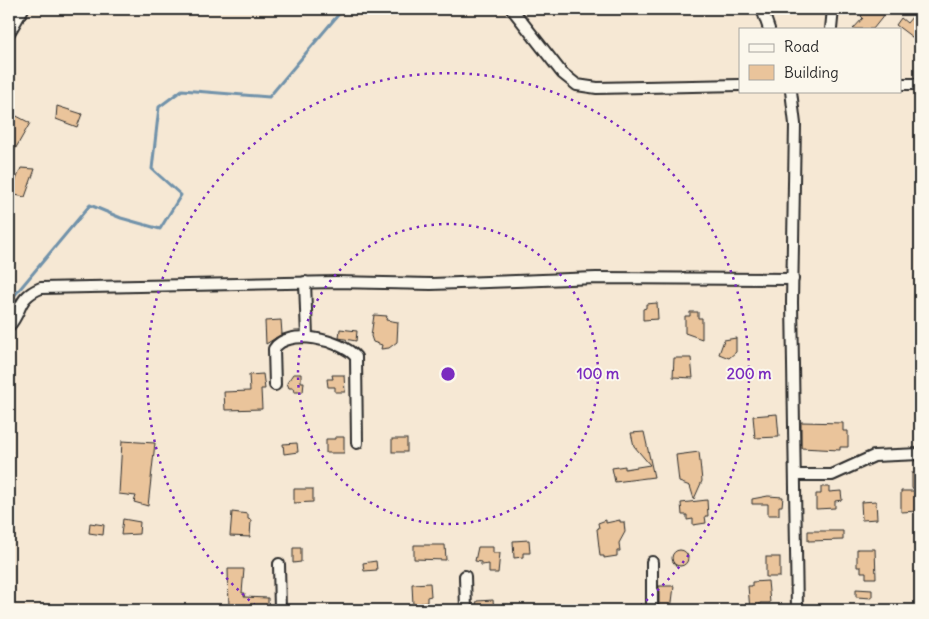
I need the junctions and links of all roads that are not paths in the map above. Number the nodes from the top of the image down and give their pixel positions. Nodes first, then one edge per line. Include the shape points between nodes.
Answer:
1 (23, 9) edge
2 (512, 9) edge
3 (762, 9) edge
4 (833, 9) edge
5 (769, 28) edge
6 (831, 28) edge
7 (9, 33) edge
8 (902, 84) edge
9 (920, 84) edge
10 (739, 85) edge
11 (791, 92) edge
12 (793, 279) junction
13 (305, 282) junction
14 (9, 326) edge
15 (307, 337) junction
16 (275, 385) dead end
17 (357, 443) dead end
18 (920, 454) edge
19 (796, 474) junction
20 (652, 562) dead end
21 (279, 564) dead end
22 (465, 576) dead end
23 (280, 610) edge
24 (466, 610) edge
25 (652, 610) edge
26 (797, 610) edge

1 - 7 street
2 - 10 street via 562,73 577,85 597,88
3 - 5 street
4 - 6 street
8 - 9 street
11 - 12 street via 795,142
12 - 13 street via 596,278 430,284
12 - 19 street
13 - 14 street via 41,288 31,292 19,305
13 - 15 street
15 - 16 street via 276,345
15 - 17 street via 332,341 349,348 356,356
18 - 19 street via 874,456 832,475
19 - 26 street
20 - 25 street
21 - 23 street
22 - 24 street

